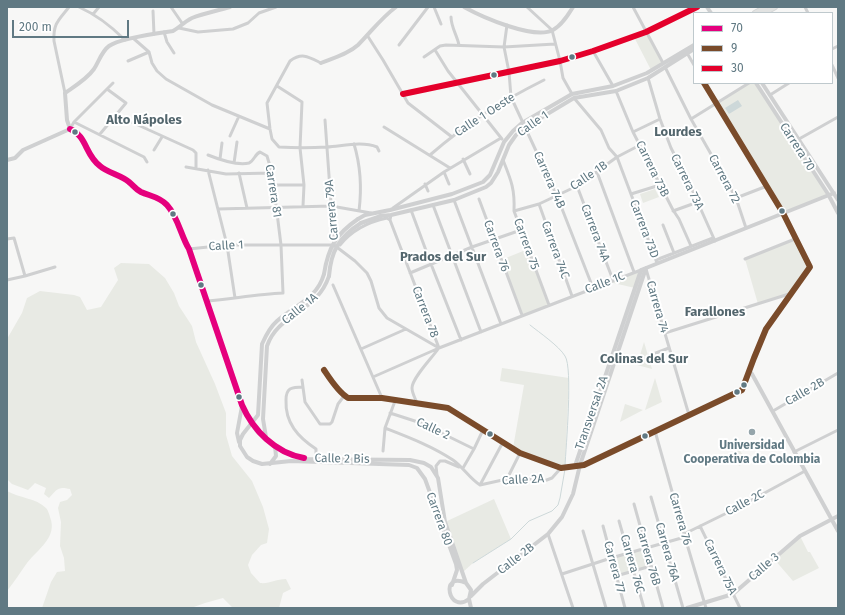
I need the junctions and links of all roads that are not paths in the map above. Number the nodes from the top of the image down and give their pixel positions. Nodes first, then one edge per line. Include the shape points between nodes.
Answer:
1 (69, 7) edge
2 (79, 7) edge
3 (99, 7) edge
4 (171, 7) edge
5 (229, 7) edge
6 (276, 7) edge
7 (396, 7) edge
8 (428, 7) edge
9 (434, 7) edge
10 (464, 7) edge
11 (527, 7) edge
12 (573, 7) edge
13 (633, 7) edge
14 (697, 7) edge
15 (766, 7) edge
16 (775, 7) edge
17 (153, 11) dead end
18 (756, 12) edge
19 (766, 12) edge
20 (94, 13) junction
21 (451, 17) dead end
22 (182, 23) junction
23 (440, 24) dead end
24 (507, 25) junction
25 (179, 28) junction
26 (552, 30) junction
27 (164, 32) junction
28 (646, 32) junction
29 (154, 34) junction
30 (367, 35) junction
31 (133, 38) junction
32 (125, 40) junction
33 (555, 44) junction
34 (399, 45) dead end
35 (459, 45) junction
36 (693, 46) edge
37 (504, 47) junction
38 (435, 50) junction
39 (693, 50) edge
40 (149, 52) junction
41 (593, 52) junction
42 (174, 53) dead end
43 (687, 53) junction
44 (424, 57) dead end
45 (128, 61) dead end
46 (560, 61) junction
47 (321, 63) joint
48 (693, 63) edge
49 (664, 65) junction
50 (833, 67) edge
51 (509, 72) junction
52 (648, 78) junction
53 (838, 78) edge
54 (544, 80) dead end
55 (457, 82) junction
56 (113, 83) dead end
57 (705, 84) edge
58 (747, 84) edge
59 (757, 84) edge
60 (763, 84) edge
61 (786, 84) edge
62 (277, 86) junction
63 (613, 86) junction
64 (107, 89) junction
65 (616, 91) junction
66 (65, 93) junction
67 (403, 94) junction
68 (770, 95) junction
69 (573, 96) junction
70 (511, 97) junction
71 (716, 104) junction
72 (116, 115) junction
73 (482, 115) junction
74 (239, 116) junction
75 (838, 117) edge
76 (660, 119) junction
77 (691, 119) junction
78 (325, 120) dead end
79 (74, 122) junction
80 (523, 126) junction
81 (384, 127) dead end
82 (70, 129) junction
83 (270, 129) junction
84 (633, 132) junction
85 (100, 134) junction
86 (230, 136) dead end
87 (162, 137) junction
88 (452, 137) junction
89 (799, 139) junction
90 (503, 140) junction
91 (237, 142) dead end
92 (222, 143) dead end
93 (354, 144) junction
94 (640, 145) junction
95 (327, 147) junction
96 (300, 148) junction
97 (154, 150) dead end
98 (379, 151) dead end
99 (208, 155) dead end
100 (430, 155) junction
101 (617, 157) junction
102 (220, 159) junction
103 (7, 160) edge
104 (463, 160) junction
105 (503, 160) junction
106 (147, 162) dead end
107 (234, 163) junction
108 (186, 167) dead end
109 (196, 168) junction
110 (450, 168) junction
111 (208, 170) junction
112 (444, 172) junction
113 (597, 172) junction
114 (240, 173) junction
115 (272, 173) junction
116 (470, 174) dead end
117 (425, 184) junction
118 (449, 184) dead end
119 (274, 185) junction
120 (304, 185) junction
121 (660, 185) junction
122 (577, 186) junction
123 (767, 186) junction
124 (428, 191) dead end
125 (836, 192) edge
126 (631, 194) junction
127 (410, 196) junction
128 (557, 196) junction
129 (736, 198) junction
130 (830, 198) junction
131 (479, 199) dead end
132 (454, 200) junction
133 (838, 200) edge
134 (698, 202) junction
135 (539, 204) junction
136 (433, 205) junction
137 (303, 206) junction
138 (331, 206) junction
139 (248, 208) junction
140 (411, 208) junction
141 (218, 209) junction
142 (276, 209) junction
143 (359, 211) junction
144 (514, 211) junction
145 (673, 211) junction
146 (374, 213) junction
147 (783, 213) junction
148 (838, 213) edge
149 (390, 215) junction
150 (359, 221) junction
151 (663, 225) dead end
152 (746, 228) junction
153 (521, 230) junction
154 (714, 239) junction
155 (795, 239) junction
156 (7, 240) edge
157 (494, 240) junction
158 (226, 245) junction
159 (281, 245) junction
160 (334, 245) junction
161 (691, 246) junction
162 (472, 247) junction
163 (338, 248) junction
164 (189, 249) junction
165 (674, 252) junction
166 (452, 255) junction
167 (745, 259) dead end
168 (656, 261) junction
169 (431, 264) junction
170 (55, 267) dead end
171 (646, 268) junction
172 (641, 270) junction
173 (634, 272) junction
174 (410, 273) junction
175 (25, 276) junction
176 (7, 280) edge
177 (613, 280) junction
178 (333, 285) dead end
179 (593, 288) junction
180 (283, 293) joint
181 (790, 294) junction
182 (572, 296) junction
183 (235, 298) junction
184 (207, 301) junction
185 (549, 305) junction
186 (522, 315) junction
187 (501, 324) junction
188 (406, 329) junction
189 (481, 332) junction
190 (665, 333) junction
191 (461, 340) junction
192 (439, 348) junction
193 (669, 348) junction
194 (361, 349) junction
195 (648, 356) dead end
196 (324, 370) dead end
197 (749, 371) junction
198 (838, 373) edge
199 (373, 377) junction
200 (302, 380) dead end
201 (303, 387) junction
202 (344, 396) junction
203 (382, 398) junction
204 (395, 401) junction
205 (418, 403) junction
206 (242, 405) junction
207 (773, 411) junction
208 (390, 413) junction
209 (689, 415) junction
210 (252, 424) junction
211 (385, 428) junction
212 (483, 430) junction
213 (655, 430) junction
214 (838, 430) edge
215 (266, 437) junction
216 (503, 442) junction
217 (240, 446) junction
218 (274, 446) junction
219 (474, 449) junction
220 (383, 451) dead end
221 (794, 452) junction
222 (520, 453) junction
223 (316, 458) junction
224 (270, 464) junction
225 (405, 464) joint
226 (577, 466) junction
227 (463, 468) junction
228 (561, 468) junction
229 (805, 471) junction
230 (438, 478) junction
231 (507, 479) junction
232 (480, 485) junction
233 (651, 497) dead end
234 (634, 504) dead end
235 (838, 516) edge
236 (832, 520) junction
237 (619, 521) dead end
238 (603, 526) dead end
239 (700, 526) junction
240 (838, 531) edge
241 (583, 532) dead end
242 (548, 534) junction
243 (685, 536) junction
244 (664, 544) junction
245 (646, 549) junction
246 (629, 554) junction
247 (611, 558) junction
248 (593, 564) junction
249 (651, 566) junction
250 (634, 571) junction
251 (562, 574) junction
252 (616, 576) junction
253 (468, 584) junction
254 (483, 584) junction
255 (452, 585) junction
256 (733, 594) junction
257 (470, 598) junction
258 (456, 603) junction
259 (706, 606) edge
260 (460, 608) edge
261 (471, 608) edge
262 (573, 608) edge
263 (606, 608) edge
264 (625, 608) edge
265 (644, 608) edge
266 (663, 608) edge
267 (683, 608) edge
268 (687, 608) edge
269 (740, 608) edge

1 - 66 street via 55,26 54,32
2 - 20 street
3 - 20 street
4 - 22 street
5 - 22 street
6 - 25 street via 259,13 233,29 198,32
7 - 30 street
8 - 34 street
9 - 23 street
10 - 24 street
11 - 26 street
12 - 26 street
13 - 28 street, Carrera 72
14 - 28 street
15 - 18 main road
16 - 19 main road
17 - 29 street
20 - 32 street
21 - 35 street
22 - 25 street
24 - 26 street via 530,31
24 - 37 street, Carrera 74B
25 - 27 street
26 - 33 street, Carrera 73D
27 - 29 street
27 - 42 street
28 - 41 street
28 - 49 street, Carrera 72
29 - 31 street
30 - 47 street via 350,51
30 - 67 street
31 - 32 street
31 - 40 street
32 - 66 street via 111,44 93,70
33 - 37 street
33 - 46 street, Carrera 73D
35 - 37 street
35 - 38 street via 440,46
36 - 49 street, Calle 1
37 - 51 street, Carrera 74B
38 - 44 street
38 - 55 street
39 - 43 street, Calle 1
40 - 45 street
40 - 74 street via 152,63 166,80 212,105
41 - 46 street
41 - 63 street
43 - 48 street
43 - 49 street, Calle 1
46 - 51 street
46 - 69 street, Carrera 73D via 563,78
47 - 62 street via 304,55 296,57 290,62
49 - 52 street, Calle 1
49 - 63 street, Calle 1
49 - 77 street, Carrera 72
50 - 53 street
51 - 55 street
51 - 70 street, Carrera 74B
52 - 65 street, Calle 1
52 - 76 street, Carrera 73A
54 - 70 street, Calle 1 Oeste
55 - 67 street
55 - 73 street
56 - 64 street
57 - 71 street
58 - 71 street
59 - 130 street, Carrera 70
60 - 68 street, Carrera 70
61 - 68 street
62 - 83 street via 267,102
62 - 96 street via 302,102
63 - 69 street, Calle 1
64 - 72 street via 126,103
64 - 79 street
65 - 69 street, Calle 1
65 - 84 street, Carrera 73B
66 - 82 street
67 - 88 street via 408,103
68 - 89 street, Carrera 70
69 - 80 street, Calle 1
69 - 101 street, Carrera 73D via 601,130 609,148
70 - 73 street, Calle 1 Oeste
70 - 80 street, Carrera 74B
71 - 77 street
71 - 123 street
72 - 85 street
72 - 87 street
73 - 88 street, Calle 1 Oeste
73 - 90 street
74 - 83 street
74 - 86 street
75 - 89 street
76 - 84 street
76 - 134 street, Carrera 73A via 671,148
77 - 129 street, Carrera 72
78 - 95 street, Carrera 79A
79 - 82 street
79 - 85 street
80 - 90 street, Calle 1
80 - 105 street, Calle 1 via 509,145
80 - 128 street, Carrera 74B
81 - 100 street
82 - 103 street
82 - 164 street, Calle 2 Bis via 79,134 90,156 100,166 129,182 137,190 168,205
83 - 96 street via 272,139 279,147
84 - 94 street, Carrera 73B
85 - 106 street via 144,157
87 - 97 street
87 - 109 street via 195,151
88 - 100 street, Calle 1 Oeste
89 - 125 street, Carrera 70
90 - 104 street, Calle 1
90 - 140 street, Calle 1 via 493,170 483,182
91 - 107 street
92 - 102 street
93 - 95 street
93 - 98 street via 375,146
93 - 143 street via 362,178
94 - 101 street, Calle 1B
94 - 121 street, Carrera 73B
95 - 96 street
95 - 138 street, Carrera 79A
96 - 120 street
99 - 102 street, Carrera 81
100 - 110 street
101 - 113 street, Calle 1B
101 - 126 street, Carrera 73D
102 - 107 street, Carrera 81
104 - 110 street, Calle 1
104 - 116 street
105 - 132 street, Calle 1 via 491,183
105 - 144 street, Carrera 75 via 513,184
107 - 115 street, Carrera 81 via 248,163 257,153 262,152 267,156
108 - 109 street
109 - 111 street
110 - 112 street, Calle 1
111 - 114 street via 226,174
111 - 141 street
112 - 117 street, Calle 1
112 - 118 street
113 - 122 street, Calle 1B
113 - 173 street, Carrera 74
114 - 115 street
114 - 139 street
115 - 119 street, Carrera 81
117 - 124 street
117 - 127 street, Calle 1
119 - 120 street
119 - 142 street, Carrera 81
120 - 137 street
121 - 126 street, Carrera 73D
121 - 145 street, Carrera 73B
122 - 128 street, Calle 1B
122 - 177 street, Carrera 74A
123 - 129 street
123 - 147 street
125 - 130 street, Calle 1C
125 - 133 street, Carrera 70
126 - 168 street, Carrera 73D
127 - 140 street
127 - 149 street, Calle 1
128 - 135 street, Calle 1B
128 - 179 street, Carrera 74B
129 - 152 street, Carrera 72
130 - 147 street, Calle 1C
130 - 148 street, Carrera 70
131 - 157 street, Carrera 76
132 - 136 street, Calle 1
132 - 162 street
134 - 145 street
134 - 154 street, Carrera 73A
135 - 144 street, Calle 1B
135 - 182 street, Carrera 74C
136 - 140 street, Calle 1
136 - 166 street
137 - 138 street, Calle 1
137 - 142 street, Calle 1
138 - 143 street, Calle 1
138 - 160 street, Carrera 79A
139 - 141 street, Calle 1
139 - 142 street, Calle 1
140 - 149 street, Calle 1
140 - 169 street
141 - 158 street
142 - 159 street, Carrera 81
143 - 146 street, Calle 1
144 - 153 street, Carrera 75
145 - 161 street, Carrera 73B
146 - 149 street, Calle 1
146 - 150 street, Calle 1A
147 - 152 street, Calle 1C
147 - 155 street
149 - 150 street, Calle 1A
149 - 163 street, Calle 1 via 363,226 352,233
149 - 174 street, Carrera 78
150 - 210 street, Calle 1A, bridge via 347,226 334,242 326,260 324,274 311,297 278,320 266,336 262,344 258,411
150 - 215 street, Calle 1A, bridge via 337,245 323,290 314,301 282,324 270,337 267,346 263,419
151 - 165 street
152 - 154 street, Calle 1C
153 - 157 street
153 - 185 street, Carrera 75
154 - 161 street
154 - 168 street, Calle 1C
155 - 167 street
155 - 181 street via 810,267
156 - 175 street via 14,238
157 - 162 street
157 - 186 street, Carrera 76
158 - 159 street, Calle 1
158 - 164 street, Calle 1
158 - 183 street
159 - 160 street, Calle 1
159 - 180 street, Carrera 81
160 - 163 street, Carrera 79A
161 - 165 street
162 - 166 street
162 - 187 street
163 - 188 street, Carrera 79A via 367,273 386,318
164 - 184 street, Calle 2 Bis
165 - 168 street
166 - 169 street
166 - 189 street
168 - 171 street, Calle 1C
169 - 174 street
169 - 191 street
170 - 175 street
171 - 172 street, Calle 1C
171 - 190 street, Carrera 74
171 - 226 street, Transversal 2A
172 - 173 street, Calle 1C
172 - 226 street, Transversal 2A
173 - 177 street, Calle 1C
174 - 192 street, Carrera 78
175 - 176 street
177 - 179 street, Calle 1C
178 - 194 street
179 - 182 street, Calle 1C
180 - 183 street, Calle 1A
181 - 190 street
181 - 197 street via 766,329
182 - 185 street, Calle 1C
183 - 184 street, Calle 1A
184 - 206 street, Calle 2 Bis
185 - 186 street, Calle 1C
186 - 187 street, Calle 1C
187 - 189 street, Calle 1C
188 - 192 street, Carrera 79A
188 - 194 street
189 - 191 street, Calle 1C
190 - 193 street, Carrera 74
191 - 192 street, Calle 1C
192 - 199 street, Calle 1C
192 - 205 street, Carrera 78 via 414,381 412,392
193 - 195 street
193 - 209 street, Carrera 74
194 - 199 street
196 - 202 street
197 - 207 street
197 - 209 street via 742,390
198 - 207 street, Calle 2B
199 - 203 street
200 - 201 street
201 - 202 street via 305,402 320,424 332,422 338,404
201 - 223 street via 291,388 288,391 286,410 293,430 316,449
202 - 203 street, Calle 2
203 - 204 street, Calle 2
204 - 205 street, Calle 2
204 - 208 street
205 - 212 street, Calle 2 via 448,408
206 - 210 street, Calle 2 Bis
206 - 217 street via 237,433
207 - 221 street
208 - 211 street
208 - 219 street, Calle 2 via 421,423
209 - 213 street
210 - 215 street, Calle 2 Bis
210 - 217 street, Calle 1A via 241,437
211 - 220 street
211 - 227 street via 422,443
212 - 216 street, Calle 2
212 - 219 street
213 - 226 street via 584,465
213 - 243 street, Carrera 76
214 - 221 street
215 - 218 street, Calle 2 Bis
216 - 222 street, Calle 2
216 - 232 street
217 - 224 street via 253,461
218 - 223 street, Calle 2 Bis via 292,456
218 - 224 street via 276,456
219 - 227 street
221 - 229 street
222 - 228 street, Calle 2
222 - 231 street
223 - 230 street, Calle 2 Bis via 418,461 431,467
224 - 225 street, Calle 2 Bis via 291,461
225 - 255 street, Carrera 80 via 417,468 425,479 456,564
226 - 228 street, Calle 2
226 - 242 street via 573,494 562,517
227 - 230 street via 440,461 436,466
227 - 232 street
228 - 231 street, Calle 2A via 552,478 544,481
229 - 236 street
229 - 239 street, Calle 2C
230 - 253 street, Carrera 80 via 446,522
231 - 232 street, Calle 2A
233 - 244 street, Carrera 76A
234 - 245 street, Carrera 76B
235 - 236 street, Calle 3
236 - 240 street
236 - 256 street, Calle 3 via 800,536
237 - 246 street, Carrera 76C
238 - 247 street, Carrera 77
239 - 243 street, Calle 2C
239 - 256 street, Carrera 75A
241 - 248 street
242 - 251 street
242 - 254 street, Calle 2B
243 - 244 street, Calle 2C
243 - 259 street, Carrera 76
244 - 245 street, Calle 2C
244 - 267 street, Carrera 76A
245 - 246 street, Calle 2C
245 - 249 street, Carrera 76B
246 - 247 street, Calle 2C
246 - 250 street, Carrera 76C
247 - 248 street, Calle 2C
247 - 252 street, Carrera 77
248 - 251 street, Calle 2C
248 - 263 street
249 - 250 street
249 - 266 street, Carrera 76B
250 - 252 street
250 - 265 street, Carrera 76C
251 - 262 street
252 - 264 street, Carrera 77
253 - 254 street via 475,587
253 - 255 street via 460,581
253 - 257 street, Carrera 80 via 471,590
254 - 257 street, Calle 2B
255 - 258 street, Carrera 80 via 449,590 450,597
256 - 259 street, Calle 3
256 - 269 street, Carrera 75A
257 - 258 street via 462,604
257 - 261 street, Carrera 80
258 - 260 street, Carrera 80
259 - 268 street, Calle 3

